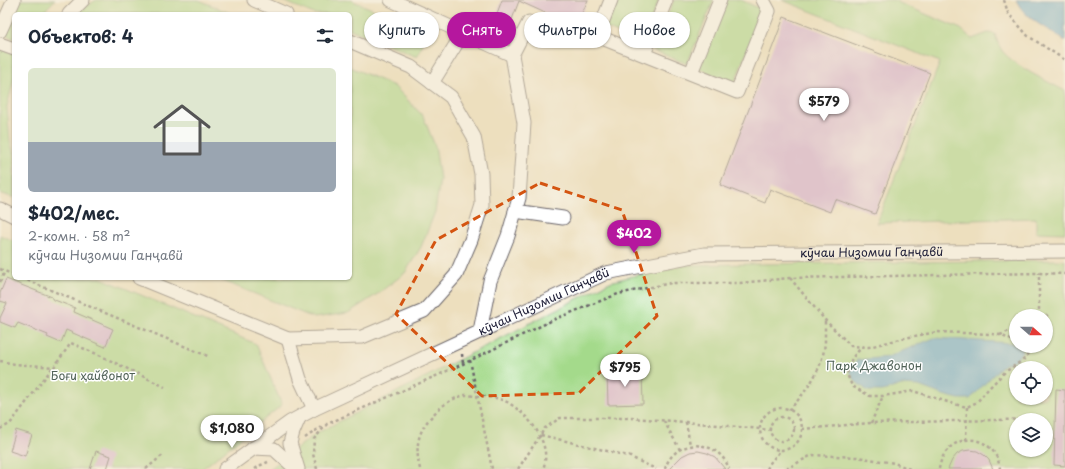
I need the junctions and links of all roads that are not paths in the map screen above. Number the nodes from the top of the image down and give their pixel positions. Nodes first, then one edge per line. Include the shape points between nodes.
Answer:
1 (14, 0) edge
2 (83, 0) edge
3 (254, 0) edge
4 (391, 0) edge
5 (611, 0) edge
6 (666, 0) edge
7 (720, 0) edge
8 (764, 0) edge
9 (72, 12) edge
10 (281, 12) edge
11 (606, 12) edge
12 (447, 26) edge
13 (0, 31) edge
14 (524, 32) edge
15 (352, 42) edge
16 (611, 42) edge
17 (0, 44) edge
18 (12, 48) edge
19 (454, 48) edge
20 (496, 48) edge
21 (644, 54) junction
22 (512, 55) junction
23 (691, 73) junction
24 (432, 83) junction
25 (0, 209) edge
26 (515, 211) junction
27 (12, 215) edge
28 (563, 218) dead end
29 (1065, 251) edge
30 (144, 280) edge
31 (480, 331) junction
32 (288, 339) junction
33 (314, 409) junction
34 (299, 418) junction
35 (253, 448) junction
36 (225, 469) edge
37 (297, 469) edge

1 - 13 street
2 - 9 street
3 - 10 street
4 - 12 street
5 - 11 street
6 - 21 street
7 - 23 street
8 - 23 street via 769,11 737,92
14 - 22 street
15 - 24 street via 411,67
16 - 21 street
17 - 18 street
19 - 24 street
20 - 22 street
21 - 23 street
22 - 26 street via 524,123 519,198
24 - 32 street via 451,97 474,137 481,174 482,205 456,275 424,311 362,337
25 - 27 street
26 - 28 street
26 - 31 street via 490,281
29 - 31 street, кӯчаи Низомии Ганҷавӣ via 704,254 606,272
30 - 32 street
31 - 33 street, кӯчаи Низомии Ганҷавӣ
32 - 33 street via 300,379
33 - 34 street, кӯчаи Низомии Ганҷавӣ
34 - 35 street, кӯчаи Низомии Ганҷавӣ
34 - 37 street via 290,443
35 - 36 street, кӯчаи Низомии Ганҷавӣ
35 - 37 street via 274,449

